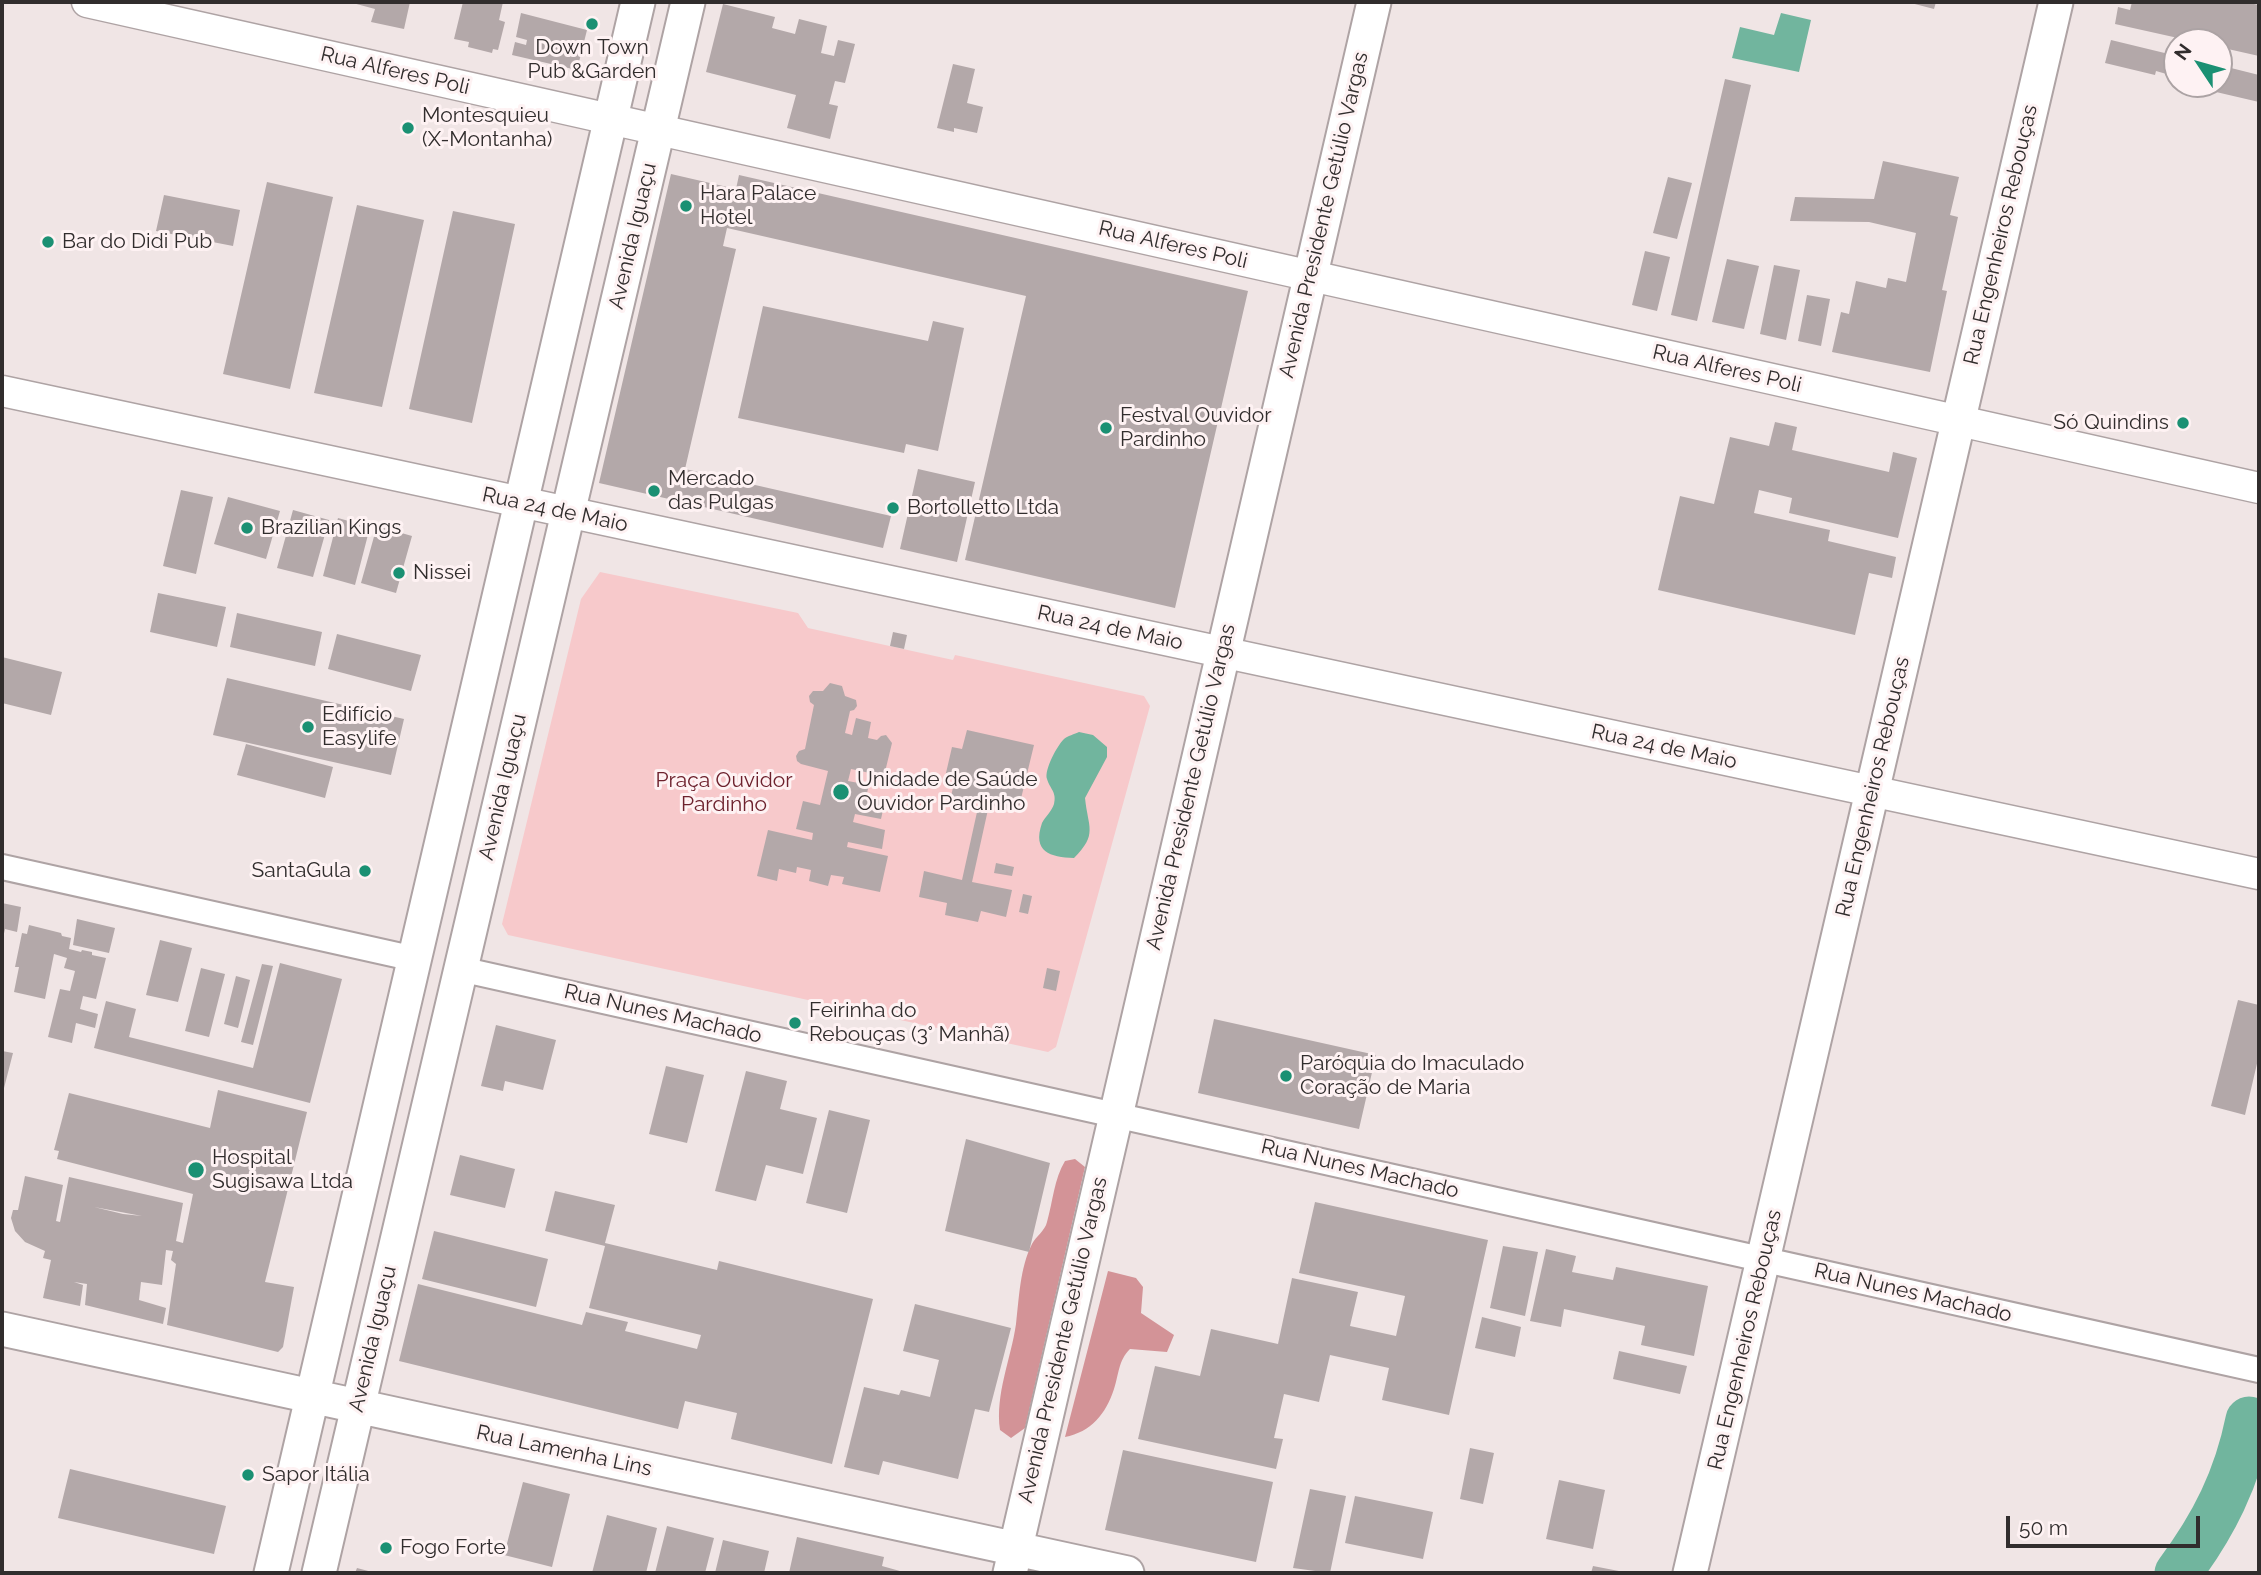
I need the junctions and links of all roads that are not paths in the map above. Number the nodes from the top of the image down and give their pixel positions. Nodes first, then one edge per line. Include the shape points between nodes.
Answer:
1 (87, 2) edge
2 (638, 2) edge
3 (688, 2) edge
4 (1374, 2) edge
5 (2056, 2) edge
6 (610, 119) junction
7 (658, 130) junction
8 (1309, 275) junction
9 (565, 313) junction
10 (598, 383) junction
11 (2, 391) edge
12 (1958, 421) junction
13 (2259, 488) edge
14 (521, 502) junction
15 (568, 512) junction
16 (1222, 652) junction
17 (1872, 791) junction
18 (2, 867) edge
19 (2259, 874) edge
20 (415, 959) junction
21 (460, 969) junction
22 (1115, 1115) junction
23 (376, 1124) junction
24 (407, 1198) junction
25 (1763, 1259) junction
26 (2, 1329) edge
27 (2259, 1370) edge
28 (313, 1396) junction
29 (358, 1406) junction
30 (1012, 1561) edge
31 (271, 1573) edge
32 (318, 1573) edge
33 (1127, 1573) edge
34 (1690, 1573) edge

1 - 6 street, Rua Alferes Poli
2 - 6 main road
3 - 7 main road, Avenida Iguaçu
4 - 8 main road, Avenida Presidente Getúlio Vargas
5 - 12 main road, Rua Engenheiros Rebouças
6 - 7 street, Rua Alferes Poli
6 - 9 main road
7 - 8 street, Rua Alferes Poli
7 - 10 main road, Avenida Iguaçu
8 - 12 street, Rua Alferes Poli
8 - 16 main road, Avenida Presidente Getúlio Vargas
9 - 10 main road
9 - 14 main road
10 - 15 main road, Avenida Iguaçu
11 - 14 street, Rua 24 de Maio
12 - 13 street, Rua Alferes Poli
12 - 17 main road, Rua Engenheiros Rebouças
14 - 15 street, Rua 24 de Maio
14 - 20 main road
15 - 16 street, Rua 24 de Maio
15 - 21 main road, Avenida Iguaçu
16 - 17 street, Rua 24 de Maio
16 - 22 main road, Avenida Presidente Getúlio Vargas
17 - 19 street, Rua 24 de Maio
17 - 25 main road, Rua Engenheiros Rebouças
18 - 20 street
20 - 23 main road
21 - 22 street, Rua Nunes Machado
21 - 24 main road, Avenida Iguaçu
22 - 25 street, Rua Nunes Machado
22 - 30 main road, Avenida Presidente Getúlio Vargas
23 - 24 main road
23 - 28 main road
24 - 29 main road, Avenida Iguaçu
25 - 27 street, Rua Nunes Machado
25 - 34 main road, Rua Engenheiros Rebouças
26 - 28 main road, Rua Lamenha Lins
28 - 29 main road, Rua Lamenha Lins
28 - 31 main road
29 - 30 main road, Rua Lamenha Lins
29 - 32 main road, Avenida Iguaçu
30 - 33 main road, Rua Lamenha Lins

